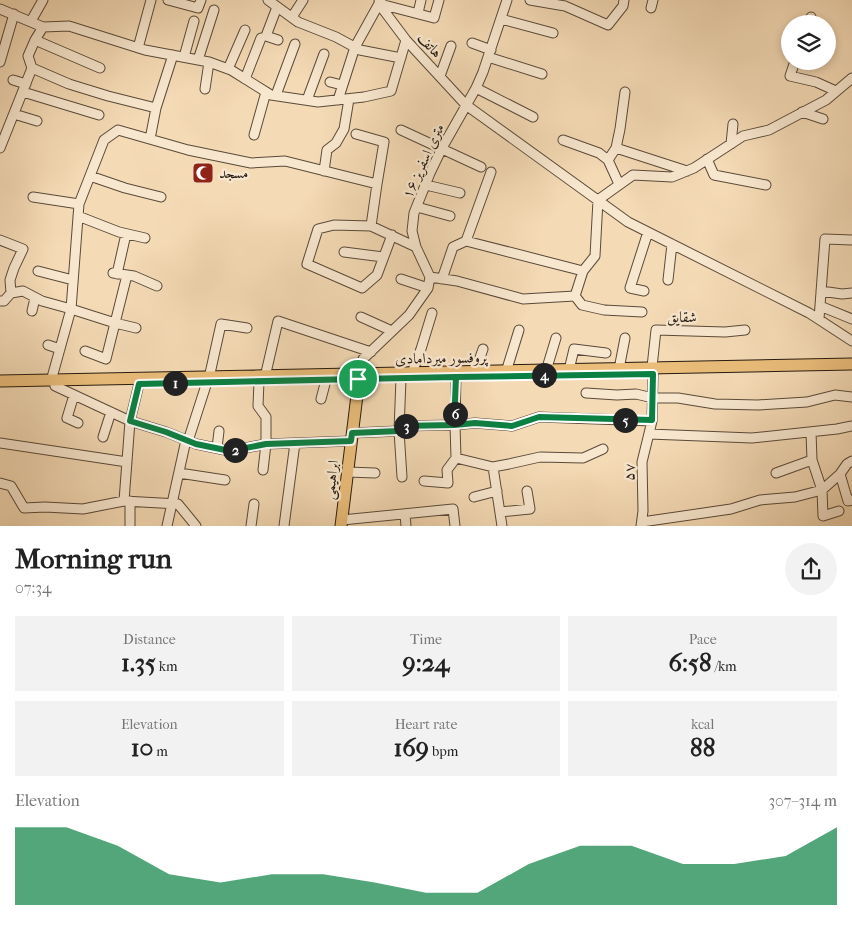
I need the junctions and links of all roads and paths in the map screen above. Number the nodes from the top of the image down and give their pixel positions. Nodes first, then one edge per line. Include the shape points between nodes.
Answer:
1 (2, 0) edge
2 (43, 0) edge
3 (151, 0) edge
4 (168, 0) edge
5 (201, 0) edge
6 (268, 0) edge
7 (303, 0) edge
8 (410, 0) edge
9 (421, 0) edge
10 (439, 0) edge
11 (507, 0) edge
12 (530, 0) edge
13 (624, 0) edge
14 (380, 1) edge
15 (0, 5) edge
16 (277, 6) junction
17 (0, 8) edge
18 (214, 10) dead end
19 (406, 10) junction
20 (14, 14) junction
21 (418, 14) junction
22 (292, 17) junction
23 (501, 19) junction
24 (31, 21) junction
25 (194, 21) dead end
26 (44, 26) junction
27 (246, 30) dead end
28 (553, 33) dead end
29 (261, 38) dead end
30 (35, 40) junction
31 (278, 40) dead end
32 (406, 40) junction
33 (472, 43) dead end
34 (295, 44) dead end
35 (451, 46) dead end
36 (355, 47) junction
37 (138, 48) junction
38 (490, 53) junction
39 (324, 54) dead end
40 (173, 55) junction
41 (184, 57) junction
42 (401, 58) junction
43 (198, 60) junction
44 (0, 62) edge
45 (209, 62) junction
46 (32, 68) junction
47 (100, 68) dead end
48 (228, 69) junction
49 (792, 70) edge
50 (542, 74) dead end
51 (440, 76) junction
52 (245, 78) junction
53 (852, 78) edge
54 (13, 80) dead end
55 (330, 82) dead end
56 (342, 85) junction
57 (24, 88) junction
58 (476, 88) junction
59 (205, 89) dead end
60 (836, 91) junction
61 (266, 92) junction
62 (625, 92) dead end
63 (276, 95) junction
64 (349, 99) junction
65 (307, 100) junction
66 (338, 100) junction
67 (466, 105) junction
68 (156, 108) junction
69 (802, 112) junction
70 (14, 114) junction
71 (99, 115) dead end
72 (533, 117) dead end
73 (823, 119) dead end
74 (36, 121) dead end
75 (733, 124) dead end
76 (4, 129) edge
77 (401, 130) dead end
78 (356, 134) dead end
79 (254, 135) dead end
80 (150, 139) junction
81 (563, 140) dead end
82 (731, 144) junction
83 (0, 148) edge
84 (442, 148) junction
85 (616, 148) junction
86 (608, 160) junction
87 (707, 160) junction
88 (481, 168) dead end
89 (324, 171) junction
90 (687, 171) junction
91 (491, 172) dead end
92 (90, 176) junction
93 (376, 184) junction
94 (619, 184) junction
95 (426, 185) junction
96 (766, 185) dead end
97 (460, 193) dead end
98 (33, 197) dead end
99 (161, 197) dead end
100 (598, 200) junction
101 (79, 204) junction
102 (417, 206) junction
103 (78, 216) junction
104 (450, 216) dead end
105 (371, 226) junction
106 (648, 232) junction
107 (126, 234) junction
108 (392, 236) junction
109 (145, 238) dead end
110 (0, 240) edge
111 (852, 240) edge
112 (466, 241) junction
113 (672, 244) junction
114 (416, 247) junction
115 (344, 252) dead end
116 (383, 258) junction
117 (38, 271) dead end
118 (583, 271) junction
119 (127, 275) junction
120 (430, 277) junction
121 (401, 279) dead end
122 (442, 279) junction
123 (73, 280) junction
124 (668, 280) dead end
125 (157, 286) dead end
126 (428, 288) junction
127 (644, 291) dead end
128 (821, 291) junction
129 (11, 293) junction
130 (852, 293) edge
131 (575, 296) junction
132 (35, 298) junction
133 (0, 301) edge
134 (820, 306) junction
135 (71, 309) junction
136 (32, 310) dead end
137 (642, 312) dead end
138 (432, 313) dead end
139 (360, 317) dead end
140 (819, 319) junction
141 (852, 319) edge
142 (115, 323) junction
143 (136, 328) dead end
144 (247, 328) dead end
145 (519, 330) dead end
146 (745, 330) dead end
147 (392, 331) junction
148 (556, 338) dead end
149 (625, 338) dead end
150 (852, 341) edge
151 (48, 345) dead end
152 (60, 348) junction
153 (483, 349) dead end
154 (85, 351) dead end
155 (371, 352) junction
156 (606, 353) dead end
157 (852, 364) edge
158 (619, 369) junction
159 (569, 370) junction
160 (546, 371) junction
161 (653, 371) junction
162 (475, 372) junction
163 (506, 372) junction
164 (852, 372) edge
165 (407, 376) junction
166 (358, 377) junction
167 (456, 377) junction
168 (262, 379) junction
169 (208, 380) junction
170 (326, 380) junction
171 (0, 381) edge
172 (139, 382) junction
173 (53, 383) junction
174 (0, 387) edge
175 (586, 393) dead end
176 (74, 395) junction
177 (852, 397) edge
178 (653, 398) junction
179 (321, 399) dead end
180 (111, 412) junction
181 (652, 420) junction
182 (130, 421) junction
183 (78, 423) dead end
184 (454, 425) junction
185 (852, 426) edge
186 (399, 429) junction
187 (219, 431) dead end
188 (811, 432) junction
189 (649, 434) junction
190 (103, 437) dead end
191 (352, 437) junction
192 (187, 441) junction
193 (0, 443) edge
194 (295, 443) junction
195 (266, 444) junction
196 (217, 448) junction
197 (603, 449) dead end
198 (456, 458) junction
199 (812, 460) junction
200 (852, 461) edge
201 (127, 462) junction
202 (493, 467) junction
203 (263, 470) dead end
204 (348, 472) junction
205 (179, 473) junction
206 (375, 473) dead end
207 (776, 473) dead end
208 (840, 474) junction
209 (402, 477) dead end
210 (225, 480) dead end
211 (424, 481) dead end
212 (0, 483) edge
213 (822, 490) junction
214 (497, 491) junction
215 (527, 491) dead end
216 (474, 497) dead end
217 (852, 500) edge
218 (127, 501) junction
219 (172, 504) junction
220 (254, 504) dead end
221 (839, 511) dead end
222 (500, 512) junction
223 (405, 514) junction
224 (341, 523) edge
225 (641, 524) edge
226 (130, 526) edge
227 (167, 526) edge
228 (196, 526) edge
229 (251, 526) edge
230 (284, 526) edge
231 (406, 526) edge
232 (455, 526) edge
233 (502, 526) edge

1 - 15 street
2 - 24 street
3 - 37 street
4 - 5 street via 198,8
6 - 16 street
7 - 22 street
8 - 19 street
9 - 21 street
10 - 21 street via 434,18
11 - 23 street, ۱۶ متری اسفریز
12 - 13 street via 565,6 608,25
14 - 19 street
14 - 32 street, هاتف
14 - 36 street
16 - 22 street
16 - 31 street via 266,36
17 - 20 street
18 - 43 street
19 - 21 street
20 - 24 street
20 - 44 street
22 - 36 street
23 - 28 street
23 - 38 street, ۱۶ متری اسفریز
24 - 26 street
25 - 41 street
26 - 30 street
26 - 37 street via 69,26
27 - 48 street
29 - 52 street
30 - 46 street via 28,56
30 - 47 street
32 - 42 street
32 - 51 street, هاتف
33 - 38 street
34 - 63 street
35 - 51 street
36 - 42 street
36 - 56 street
37 - 40 street
38 - 50 street
38 - 58 street, ۱۶ متری اسفریز
39 - 65 street
40 - 41 street
40 - 68 street
41 - 43 street
42 - 64 street via 391,91
43 - 45 street
45 - 48 street
45 - 59 street
46 - 57 street
46 - 68 street via 69,84
48 - 52 street
49 - 60 street via 790,76
51 - 67 street, هاتف
52 - 61 street
53 - 60 street
54 - 57 street
55 - 56 street
56 - 66 street
57 - 70 street
57 - 71 street
58 - 67 street, ۱۶ متری اسفریز
58 - 72 street
60 - 69 street
61 - 63 street
61 - 79 street
62 - 85 street
63 - 65 street
64 - 66 street
64 - 89 street via 344,129 336,143 327,150
65 - 66 street
67 - 84 street, ۱۶ متری اسفریز
67 - 100 street, هاتف
68 - 80 street
69 - 73 street
69 - 82 street via 769,130 743,136
70 - 74 street
70 - 76 street
75 - 82 street
76 - 83 street
77 - 84 street
78 - 93 street via 384,142
80 - 89 street via 251,163 285,161
80 - 92 street via 118,130 104,140
81 - 86 street via 599,153
82 - 87 street
84 - 88 street
84 - 95 street, ۱۶ متری اسفریز
85 - 86 street
85 - 90 street
86 - 94 street
87 - 90 street
87 - 96 street via 714,175
89 - 93 street
90 - 94 street via 672,177 633,175
91 - 112 street via 467,226
92 - 99 street
92 - 101 street
93 - 105 street
94 - 100 street
95 - 97 street
95 - 102 street, ۱۶ متری اسفریز
98 - 101 street
100 - 106 street, هاتف
100 - 118 street via 595,256
101 - 103 street
102 - 104 street
102 - 114 street, ۱۶ متری اسفریز via 412,231
103 - 107 street
103 - 123 street
105 - 108 street
105 - 116 street via 318,228 307,264 362,288 377,276
106 - 113 street, هاتف
106 - 127 street via 630,288
107 - 109 street
107 - 119 street via 115,273
108 - 114 street
108 - 116 street
110 - 129 street via 24,249 6,279
111 - 128 street via 825,239
112 - 118 street
112 - 122 street via 453,247
113 - 124 street
113 - 140 street, هاتف
114 - 120 street, ۱۶ متری اسفریز
115 - 116 street
117 - 123 street
118 - 131 street
119 - 125 street
119 - 142 street
120 - 122 street
120 - 126 street
121 - 126 street
122 - 131 street via 523,299
123 - 135 street
126 - 147 street via 409,315
128 - 130 street
128 - 134 street
129 - 132 street via 23,291
129 - 133 street
131 - 137 street via 582,305
132 - 135 street
132 - 136 street
134 - 140 street
134 - 141 street
135 - 142 street
135 - 152 street
138 - 165 street via 421,349
139 - 147 street
140 - 150 street, هاتف
142 - 143 street
142 - 154 street via 106,359
144 - 169 street via 221,324
145 - 163 street
146 - 161 street, شقایق via 656,330
147 - 155 street
148 - 160 street
149 - 158 street
151 - 152 street
152 - 173 street
153 - 162 street
155 - 166 street via 363,359
155 - 168 street via 278,321
156 - 159 street via 574,349
157 - 161 main road, پروفسور میردامادی
158 - 159 main road, پروفسور میردامادی
158 - 161 main road, پروفسور میردامادی
159 - 160 main road, پروفسور میردامادی
160 - 163 main road, پروفسور میردامادی
161 - 164 main road, پروفسور میردامادی
161 - 167 main road, پروفسور میردامادی
161 - 178 street, ۵۷
162 - 163 main road, پروفسور میردامادی
162 - 165 main road, پروفسور میردامادی
165 - 166 main road, پروفسور میردامادی
165 - 167 main road, پروفسور میردامادی
165 - 186 street
166 - 168 main road, پروفسور میردامادی
166 - 170 main road, پروفسور میردامادی
166 - 191 main road, ابراهیمی
167 - 184 street
168 - 169 main road, پروفسور میردامادی
168 - 170 main road, پروفسور میردامادی
168 - 195 street via 258,406 266,417
169 - 172 main road, پروفسور میردامادی
169 - 192 street
170 - 179 street
171 - 173 main road, پروفسور میردامادی
172 - 173 main road, پروفسور میردامادی
172 - 182 street
173 - 174 main road, پروفسور میردامادی
173 - 176 street
175 - 178 street via 636,394
176 - 180 street
176 - 183 street via 67,418
177 - 178 street via 835,395 807,402 758,405
178 - 181 street, ۵۷
180 - 182 street
180 - 190 street
181 - 184 street via 539,417 512,426
181 - 189 street, ۵۷
182 - 192 street
182 - 201 street
184 - 186 street
184 - 198 street
185 - 188 street
186 - 191 street
186 - 209 street
187 - 196 street
188 - 189 street via 752,438
188 - 199 street
189 - 225 street, ۵۷ via 642,462
191 - 194 street
191 - 204 main road, ابراهیمی
192 - 196 street
192 - 205 street
193 - 201 street
194 - 195 street
194 - 230 street
195 - 196 street via 230,451
195 - 203 street
197 - 202 street via 583,458 540,457
198 - 202 street
198 - 211 street via 447,470 448,483
199 - 207 street
199 - 213 street
200 - 208 street
201 - 218 street
202 - 214 street
204 - 206 street
204 - 224 main road, ابراهیمی
205 - 210 street
205 - 219 street
208 - 213 street
208 - 217 street via 848,500
212 - 218 street via 11,486 24,508 83,509
213 - 221 street via 823,516
213 - 225 street
214 - 216 street
214 - 222 street
215 - 222 street via 530,509
218 - 219 street
218 - 226 street
219 - 227 street
219 - 228 street via 178,504
220 - 229 street
222 - 233 street
223 - 224 street
223 - 231 street
223 - 232 street via 453,509

